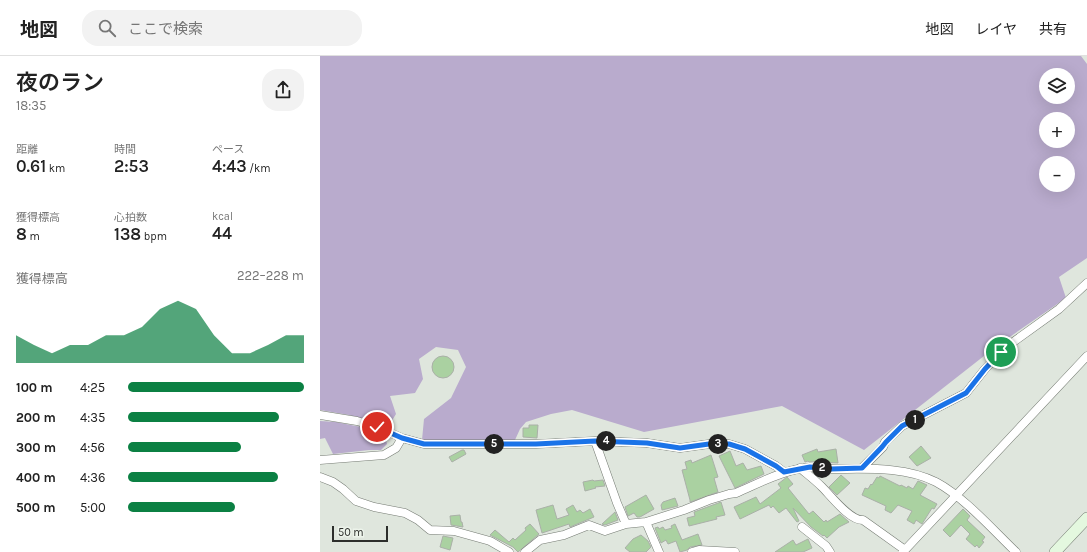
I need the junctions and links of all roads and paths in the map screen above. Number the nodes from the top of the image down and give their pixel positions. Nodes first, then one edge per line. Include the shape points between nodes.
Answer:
1 (1087, 283) edge
2 (1087, 356) edge
3 (320, 415) edge
4 (402, 438) junction
5 (595, 441) junction
6 (320, 460) edge
7 (800, 468) junction
8 (862, 468) junction
9 (784, 472) junction
10 (320, 477) edge
11 (957, 496) junction
12 (1087, 518) edge
13 (646, 522) junction
14 (626, 524) junction
15 (802, 527) dead end
16 (904, 551) edge
17 (510, 552) edge
18 (525, 552) edge
19 (659, 552) edge
20 (692, 552) edge
21 (736, 552) edge
22 (830, 552) edge
23 (1016, 552) edge
24 (1055, 552) edge

1 - 8 street via 1059,309 1005,348 966,393 902,426
2 - 11 street
3 - 4 street via 357,421
4 - 5 street via 424,444
4 - 6 street via 396,448 384,454
5 - 9 street via 647,443 680,448 729,444 745,449
5 - 14 street
7 - 8 street
7 - 9 street
7 - 16 street via 840,507 863,520
8 - 11 street via 896,471 925,478
9 - 13 street via 736,493
10 - 17 street via 334,482 356,501 405,513 430,530 467,534 490,541
11 - 16 street
11 - 23 street
12 - 24 street
13 - 14 street
13 - 19 street
14 - 18 street via 605,531 589,525 564,535 540,540
15 - 22 street
20 - 21 street

